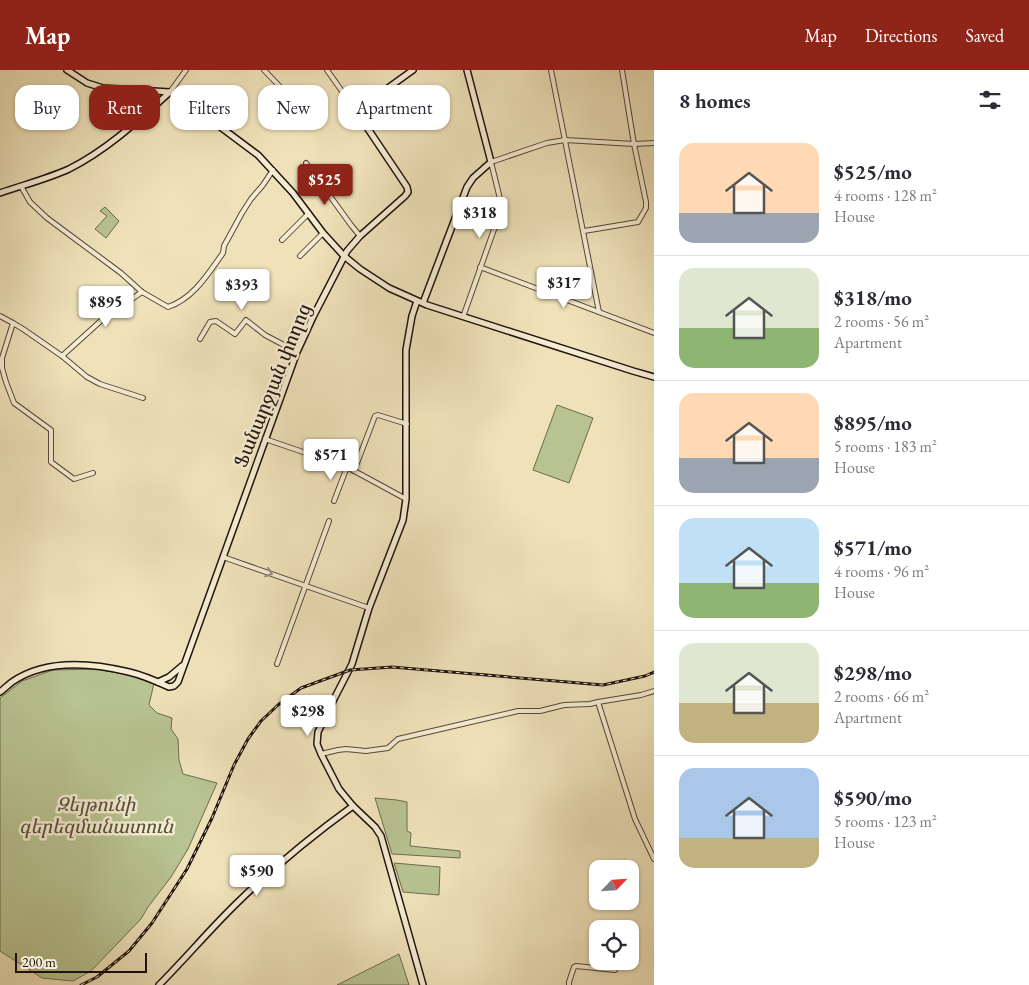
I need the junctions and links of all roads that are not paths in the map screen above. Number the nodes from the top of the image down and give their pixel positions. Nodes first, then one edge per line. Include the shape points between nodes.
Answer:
1 (67, 70) edge
2 (186, 70) edge
3 (264, 70) edge
4 (327, 70) edge
5 (413, 70) edge
6 (467, 70) edge
7 (551, 70) edge
8 (622, 70) edge
9 (278, 85) edge
10 (392, 85) edge
11 (338, 86) edge
12 (169, 92) junction
13 (369, 130) edge
14 (565, 140) junction
15 (654, 143) edge
16 (634, 144) junction
17 (491, 162) junction
18 (306, 163) dead end
19 (273, 170) junction
20 (21, 186) junction
21 (0, 192) edge
22 (308, 214) junction
23 (584, 232) junction
24 (323, 233) junction
25 (360, 236) junction
26 (282, 240) dead end
27 (300, 256) dead end
28 (344, 256) junction
29 (480, 267) junction
30 (142, 292) junction
31 (417, 301) junction
32 (423, 303) junction
33 (599, 312) junction
34 (0, 316) edge
35 (463, 317) junction
36 (12, 323) junction
37 (654, 333) edge
38 (200, 339) dead end
39 (297, 352) junction
40 (62, 356) junction
41 (654, 377) edge
42 (143, 398) dead end
43 (407, 424) junction
44 (265, 439) junction
45 (347, 467) junction
46 (354, 471) junction
47 (93, 473) dead end
48 (334, 500) dead end
49 (406, 500) junction
50 (329, 521) dead end
51 (223, 557) junction
52 (305, 586) junction
53 (369, 608) junction
54 (277, 664) dead end
55 (182, 666) junction
56 (158, 682) junction
57 (654, 691) edge
58 (0, 692) edge
59 (598, 702) junction
60 (321, 754) junction
61 (353, 806) junction
62 (654, 859) edge
63 (589, 967) edge
64 (160, 985) edge
65 (423, 985) edge
66 (569, 985) edge

1 - 12 street via 87,83 103,88
2 - 12 street
3 - 9 street
4 - 11 street, Ֆանարջյան փողոց
5 - 10 street
6 - 17 street
7 - 14 street
8 - 16 street
12 - 19 street via 258,155
12 - 20 street via 135,124 93,155 69,169
12 - 21 street via 91,154 68,167
13 - 25 street, Ֆանարջյան փողոց via 408,192
14 - 16 street
14 - 17 street
14 - 23 street
15 - 16 street
16 - 23 street via 646,202 643,215 638,222
17 - 29 street via 502,207
17 - 32 street via 467,187
18 - 25 street
19 - 22 street
19 - 30 street via 242,213 223,253 195,290 168,307
20 - 21 street
20 - 30 street via 30,202 47,218
22 - 24 street
22 - 26 street
23 - 33 street
24 - 27 street
24 - 28 street
25 - 28 street, Ֆանարջյան փողոց
28 - 31 street via 389,288
28 - 39 street, Ֆանարջյան փողոց
29 - 33 street
29 - 35 street
30 - 40 street via 104,318
31 - 32 street
31 - 43 street via 406,350
32 - 35 street
33 - 37 street
34 - 36 street
35 - 41 street
36 - 40 street
36 - 47 street via 2,368 14,403 51,430 51,462 74,479
38 - 39 street via 210,322 216,321 235,334 246,320
39 - 44 street, Ֆանարջյան փողոց
40 - 42 street via 100,384
43 - 46 street via 375,416
43 - 49 street
44 - 45 street
44 - 51 street, Ֆանարջյան փողոց
45 - 46 street
45 - 48 street
46 - 49 street
49 - 53 street via 403,520
50 - 52 street
51 -> 52 street
51 - 55 street, Ֆանարջյան փողոց
52 - 53 street
52 - 54 street
53 - 60 street via 350,670 318,732 317,744
55 - 56 street
55 - 56 street, Ֆանարջյան փողոց via 174,686
56 - 58 street, Ֆանարջյան փողոց via 101,666 57,666 35,670
57 - 59 street
59 - 60 street via 540,711 518,710 398,739 388,748 346,749
59 - 62 street via 634,815
60 - 61 street via 339,789
61 - 64 street via 265,876
61 - 65 street via 381,836
63 - 66 street via 574,967

